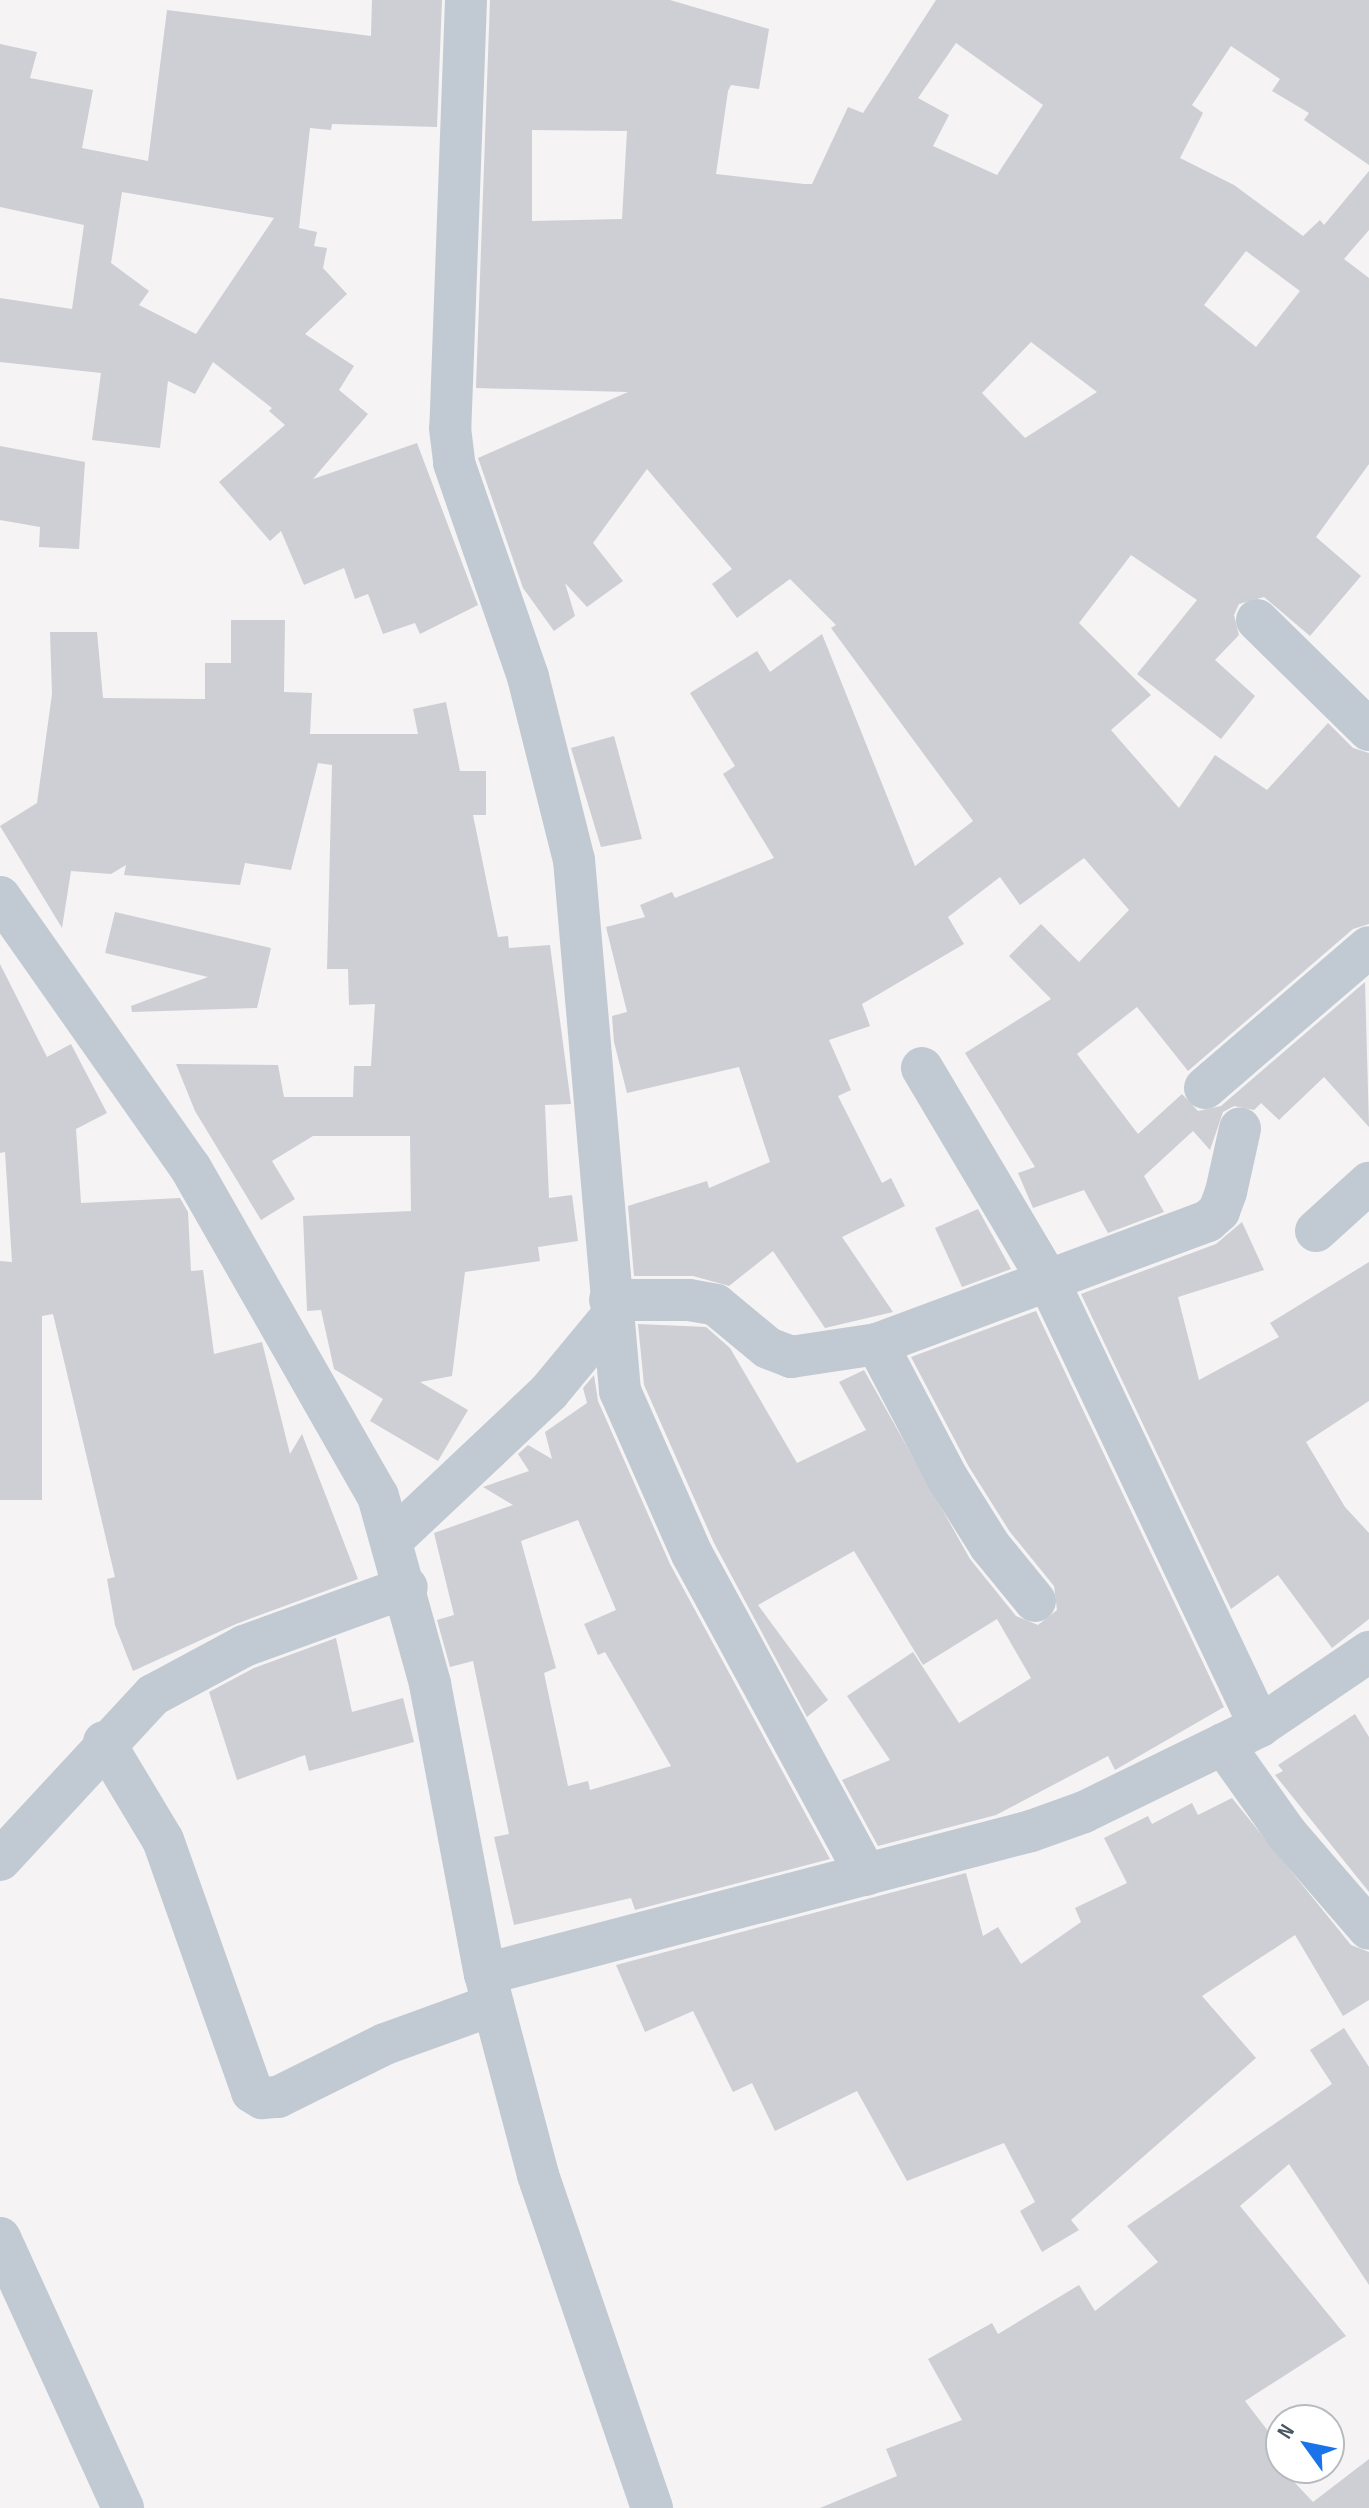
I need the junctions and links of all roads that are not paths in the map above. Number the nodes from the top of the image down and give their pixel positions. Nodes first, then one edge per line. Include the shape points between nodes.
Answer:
1 (466, 0) edge
2 (1257, 620) dead end
3 (1369, 730) edge
4 (0, 897) edge
5 (1369, 947) edge
6 (922, 1068) dead end
7 (1205, 1088) dead end
8 (1240, 1129) dead end
9 (1369, 1183) edge
10 (1316, 1231) dead end
11 (1048, 1280) junction
12 (611, 1309) junction
13 (877, 1344) junction
14 (392, 1540) junction
15 (407, 1587) junction
16 (1035, 1601) dead end
17 (1369, 1652) edge
18 (1260, 1726) junction
19 (104, 1742) junction
20 (1223, 1744) junction
21 (0, 1860) edge
22 (866, 1875) junction
23 (1369, 1929) edge
24 (489, 1990) junction
25 (0, 2238) edge
26 (123, 2508) edge
27 (652, 2508) edge

1 - 12 street via 451,440 466,506 528,677 574,860 586,955
2 - 3 street
4 - 14 street via 190,1167 364,1469
5 - 7 street
6 - 11 street
8 - 11 street via 1226,1192 1219,1211 1208,1221
9 - 10 street
11 - 13 street
11 - 18 street
12 - 13 street via 689,1300 716,1305 768,1348 791,1357
12 - 14 street via 549,1392
12 - 22 street via 620,1391 650,1466
13 - 16 street via 948,1479 990,1546
14 - 15 street
15 - 19 street via 201,1665 153,1695
15 - 24 street
17 - 18 street
18 - 20 street
19 - 21 street
19 - 24 street via 163,1840 252,2092 262,2098 278,2097
20 - 22 street via 1084,1812
20 - 23 street via 1279,1824
22 - 24 street
24 - 27 street via 538,2175
25 - 26 street

